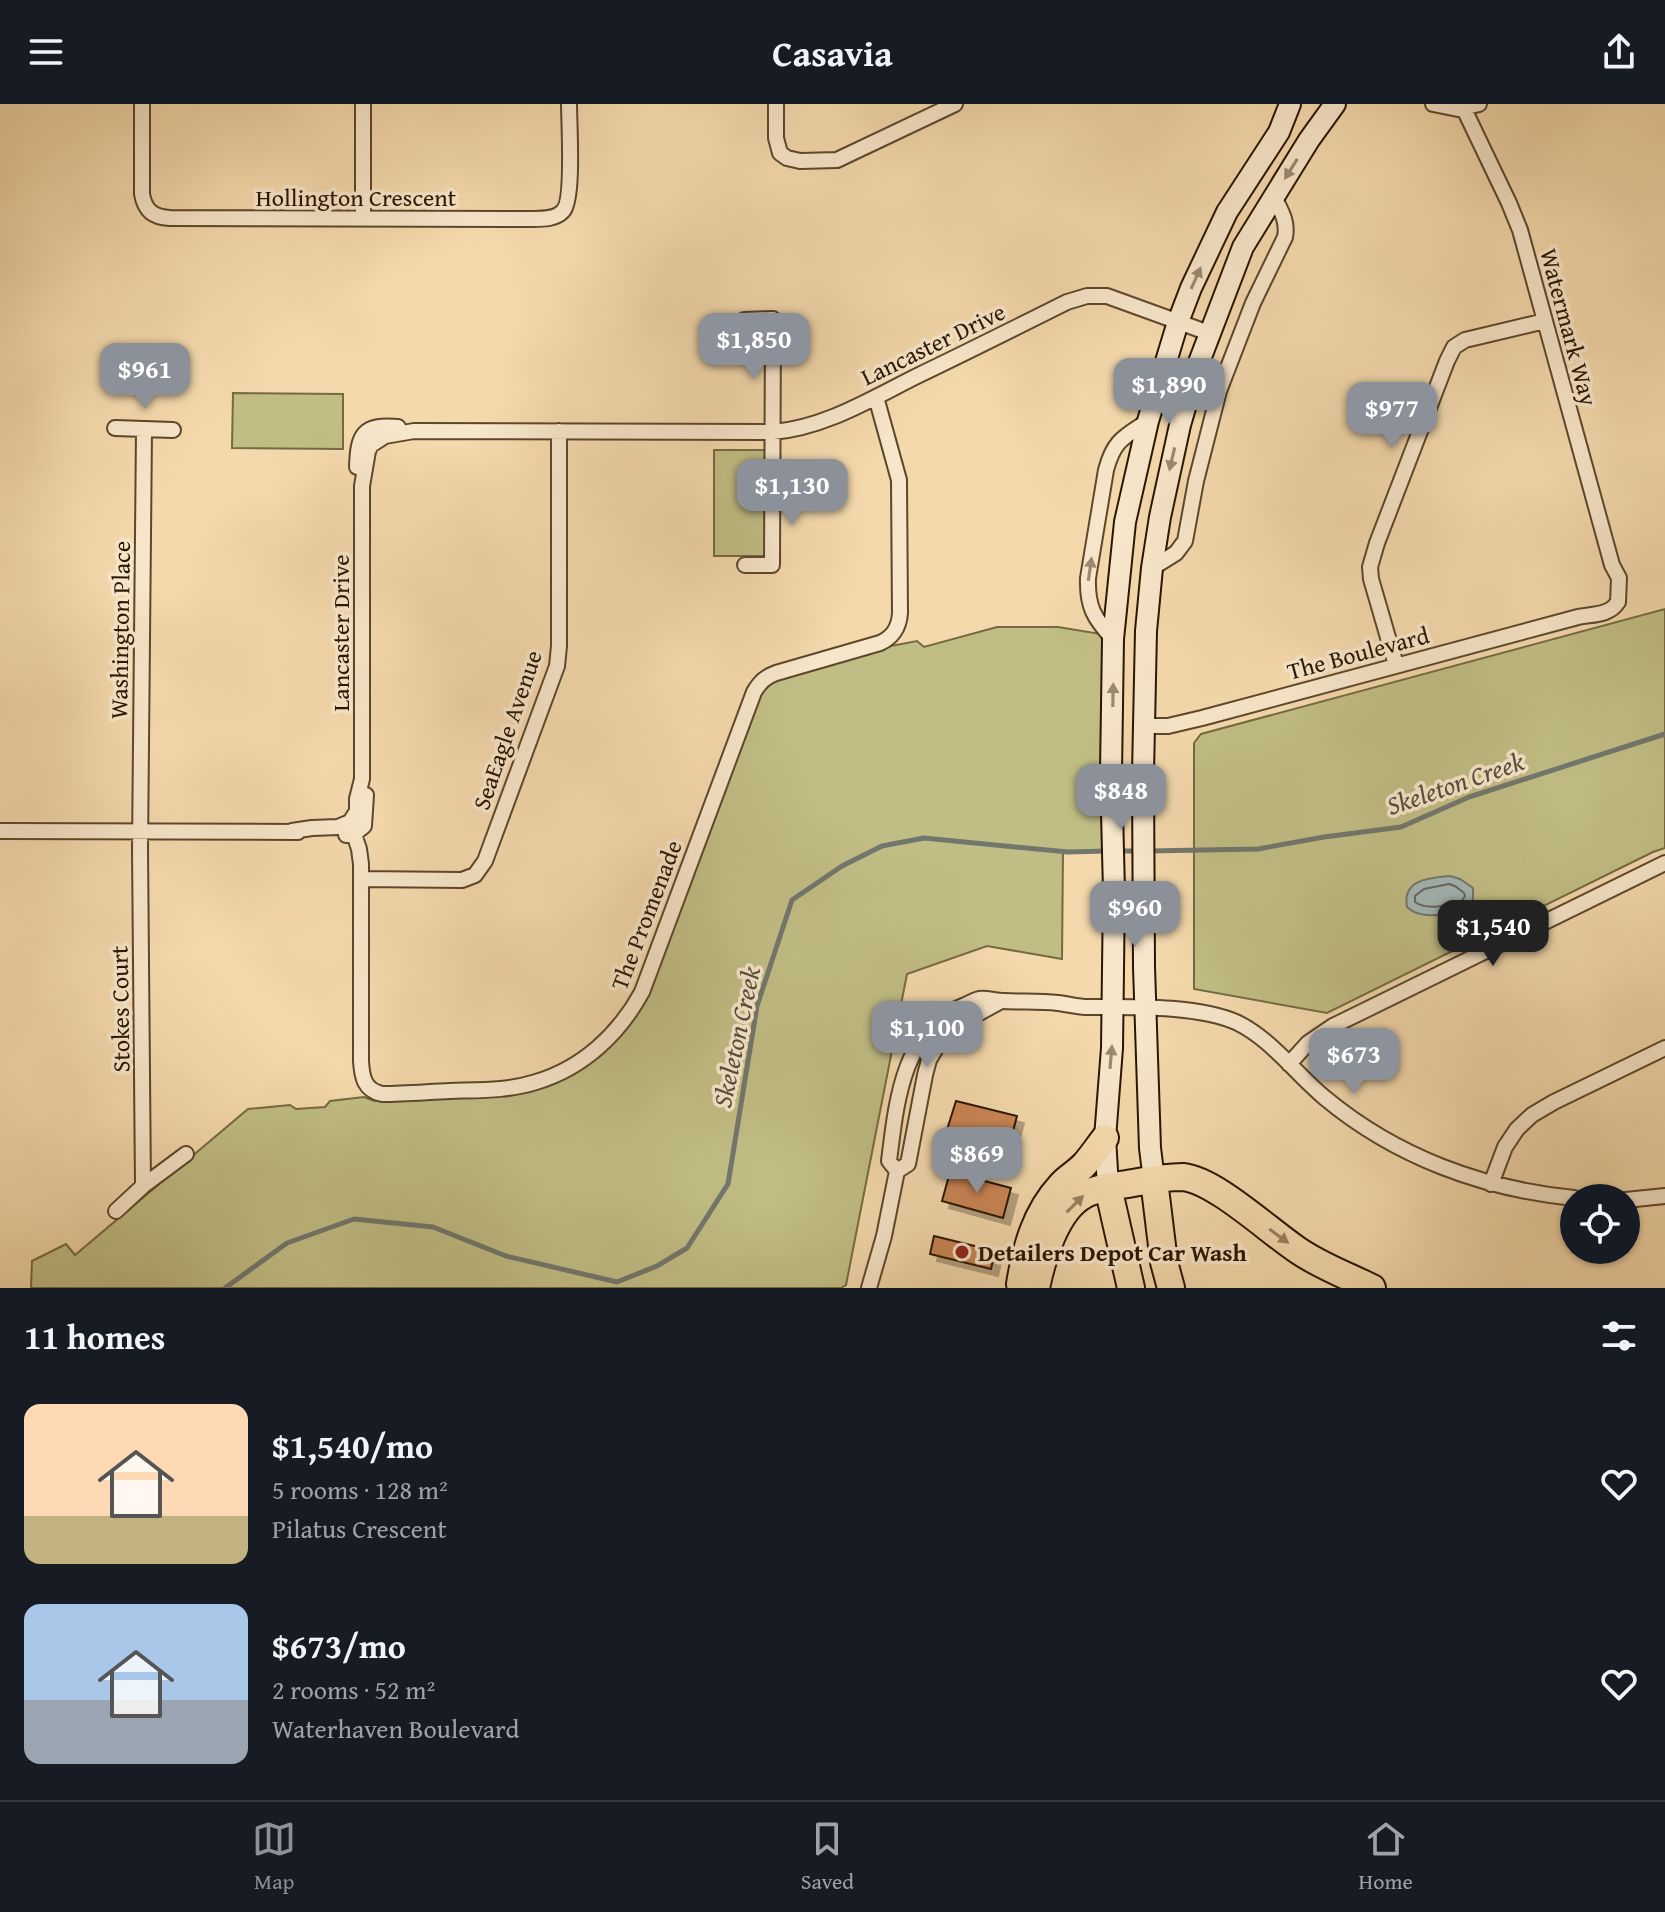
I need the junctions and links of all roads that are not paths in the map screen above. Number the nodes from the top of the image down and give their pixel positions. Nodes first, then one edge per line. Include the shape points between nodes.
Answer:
1 (142, 104) edge
2 (363, 104) edge
3 (569, 104) edge
4 (776, 104) edge
5 (955, 104) edge
6 (1290, 104) edge
7 (1335, 104) edge
8 (1433, 104) edge
9 (1479, 104) edge
10 (1464, 109) junction
11 (1274, 197) junction
12 (363, 219) junction
13 (744, 320) dead end
14 (1545, 321) junction
15 (1178, 322) junction
16 (1209, 333) junction
17 (876, 397) junction
18 (1148, 421) junction
19 (115, 428) dead end
20 (144, 430) junction
21 (173, 430) dead end
22 (559, 431) junction
23 (773, 432) junction
24 (745, 565) dead end
25 (1152, 568) junction
26 (1614, 600) joint
27 (1113, 639) junction
28 (1396, 665) junction
29 (1144, 726) junction
30 (352, 828) junction
31 (0, 831) edge
32 (140, 831) junction
33 (1665, 863) edge
34 (362, 879) junction
35 (1001, 1001) junction
36 (1112, 1006) junction
37 (1146, 1007) junction
38 (1665, 1048) edge
39 (1289, 1064) junction
40 (1105, 1138) junction
41 (186, 1154) dead end
42 (897, 1171) junction
43 (1154, 1180) junction
44 (1491, 1184) junction
45 (143, 1186) junction
46 (1108, 1187) junction
47 (1560, 1196) edge
48 (1665, 1196) edge
49 (1640, 1199) edge
50 (116, 1211) dead end
51 (869, 1288) edge
52 (1020, 1288) edge
53 (1036, 1288) edge
54 (1131, 1288) edge
55 (1171, 1288) edge
56 (1372, 1288) edge

1 - 12 street, Hollington Crescent via 142,194 155,216
2 - 12 street
3 - 12 street, Hollington Crescent via 569,200 560,214 533,219
4 - 5 street via 780,153 792,160 820,161 844,158
15 -> 6 main road via 1227,212 1279,132
7 -> 11 main road
8 - 10 street
9 - 10 street
10 - 14 street, Watermark Way via 1516,218
11 - 16 main road via 1243,247
11 - 25 street via 1285,220 1285,237 1219,391 1185,541
13 - 23 street via 773,319
14 - 26 street, Watermark Way via 1619,578
14 - 28 street via 1465,340 1447,361 1370,567
15 - 16 street, Lancaster Drive
15 - 17 street, Lancaster Drive via 1107,296 1078,298
15 - 18 main road
16 -> 25 main road via 1180,425
17 - 23 street, Lancaster Drive via 804,428
17 - 34 street, The Promenade via 899,480 898,626 880,643 776,673 759,683 642,992 602,1044 570,1068 535,1083 485,1090 373,1092 363,1079 361,1061
18 - 27 main road via 1125,522
27 -> 18 street via 1092,612 1088,578 1110,455 1122,438
19 - 20 street
20 - 21 street
20 - 32 street, Washington Place
22 - 23 street, Lancaster Drive
22 - 30 street, Lancaster Drive via 414,431 385,436 371,445 362,486 362,779
22 - 34 street, SeaEagle Avenue via 557,666 485,861 475,875 462,880
23 - 24 street via 772,565
25 - 29 main road
26 - 28 street, The Boulevard via 1606,612
36 -> 27 main road
28 - 29 street, The Boulevard via 1191,721
29 - 37 main road
30 - 32 street
30 - 34 street, The Promenade
31 - 32 street
32 - 45 street, Stokes Court
33 - 39 street via 1333,1026
35 - 36 street
35 - 42 street via 961,1023 939,1043 925,1075 908,1164
35 - 42 street via 980,999 953,1009 918,1042 906,1068 893,1135 889,1161
36 - 37 street
40 -> 36 main road
37 - 39 street via 1231,1020
37 - 43 main road
38 - 44 street via 1532,1115 1508,1140
39 - 44 street via 1340,1110 1384,1140
40 - 46 main road
40 - 52 highway via 1046,1203 1027,1248
41 - 45 street
42 - 51 street
43 - 46 highway
43 - 55 highway
43 -> 56 highway via 1192,1178 1301,1253
44 - 47 street
45 - 50 street
53 -> 46 highway via 1059,1223 1085,1194
46 - 54 highway
48 - 49 street

